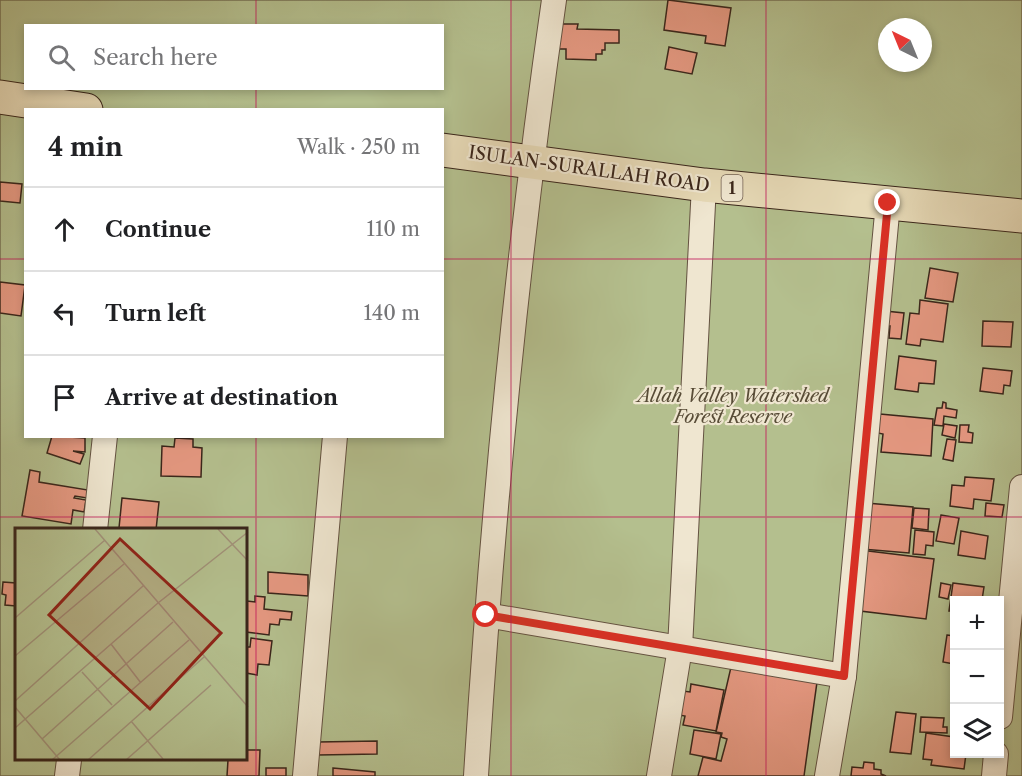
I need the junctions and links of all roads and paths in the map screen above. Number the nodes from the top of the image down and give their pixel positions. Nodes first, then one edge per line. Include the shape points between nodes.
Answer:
1 (554, 0) edge
2 (0, 97) edge
3 (73, 108) edge
4 (444, 150) edge
5 (531, 160) junction
6 (704, 185) junction
7 (888, 203) junction
8 (1022, 216) edge
9 (105, 438) edge
10 (335, 438) edge
11 (1022, 487) edge
12 (95, 528) edge
13 (486, 615) junction
14 (680, 648) junction
15 (844, 676) junction
16 (1000, 704) edge
17 (996, 758) edge
18 (69, 761) edge
19 (67, 776) edge
20 (305, 776) edge
21 (476, 776) edge
22 (659, 776) edge
23 (827, 776) edge
24 (994, 776) edge

1 - 5 street
2 - 3 highway
4 - 5 highway, ISULAN-SURALLAH ROAD / 1
5 - 6 highway, ISULAN-SURALLAH ROAD / 1
5 - 13 street
6 - 7 highway, ISULAN-SURALLAH ROAD / 1
6 - 14 street
7 - 8 highway, ISULAN-SURALLAH ROAD / 1
7 - 15 street
9 - 12 street
10 - 20 street
11 - 16 street
13 - 14 street
13 - 21 street
14 - 15 street
14 - 22 street
15 - 23 street
17 - 24 street
18 - 19 street

